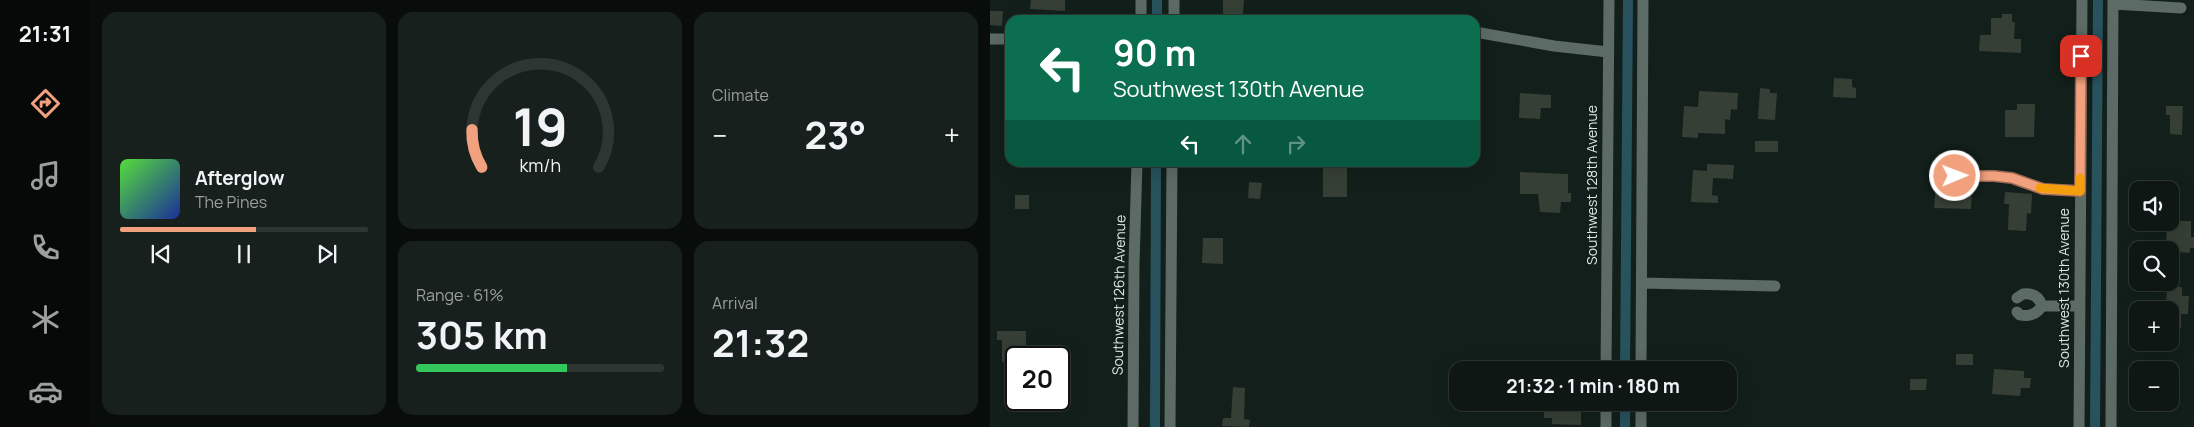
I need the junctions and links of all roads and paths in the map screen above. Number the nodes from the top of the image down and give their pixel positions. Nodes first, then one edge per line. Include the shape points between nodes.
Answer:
1 (1141, 0) edge
2 (1174, 0) edge
3 (1609, 0) edge
4 (1643, 0) edge
5 (2082, 0) edge
6 (2113, 2) edge
7 (2181, 8) dead end
8 (1141, 15) edge
9 (1174, 15) edge
10 (1480, 33) edge
11 (1005, 38) edge
12 (990, 39) edge
13 (1608, 52) junction
14 (1137, 167) edge
15 (1172, 167) edge
16 (1955, 176) dead end
17 (2080, 191) junction
18 (1642, 283) junction
19 (1775, 286) dead end
20 (2017, 298) dead end
21 (2042, 306) junction
22 (2079, 306) junction
23 (2017, 312) dead end
24 (1606, 361) edge
25 (1641, 361) edge
26 (1606, 411) edge
27 (1641, 411) edge
28 (1133, 427) edge
29 (1170, 427) edge
30 (1606, 427) edge
31 (1641, 427) edge
32 (2079, 427) edge
33 (2111, 427) edge

1 - 8 street
2 - 9 street
3 - 13 street, Southwest 128th Avenue
4 - 18 street
5 - 17 street, Southwest 130th Avenue
6 - 7 street
6 - 33 street
10 - 13 street
11 - 12 street
13 - 24 street, Southwest 128th Avenue
14 - 28 street, Southwest 126th Avenue
15 - 29 street
16 - 17 street via 2012,178 2043,189
17 - 22 street, Southwest 130th Avenue
18 - 19 street
18 - 25 street
20 - 21 street via 2023,294 2033,295
21 - 22 street
21 - 23 street via 2030,316
22 - 32 street, Southwest 130th Avenue
26 - 30 street
27 - 31 street

